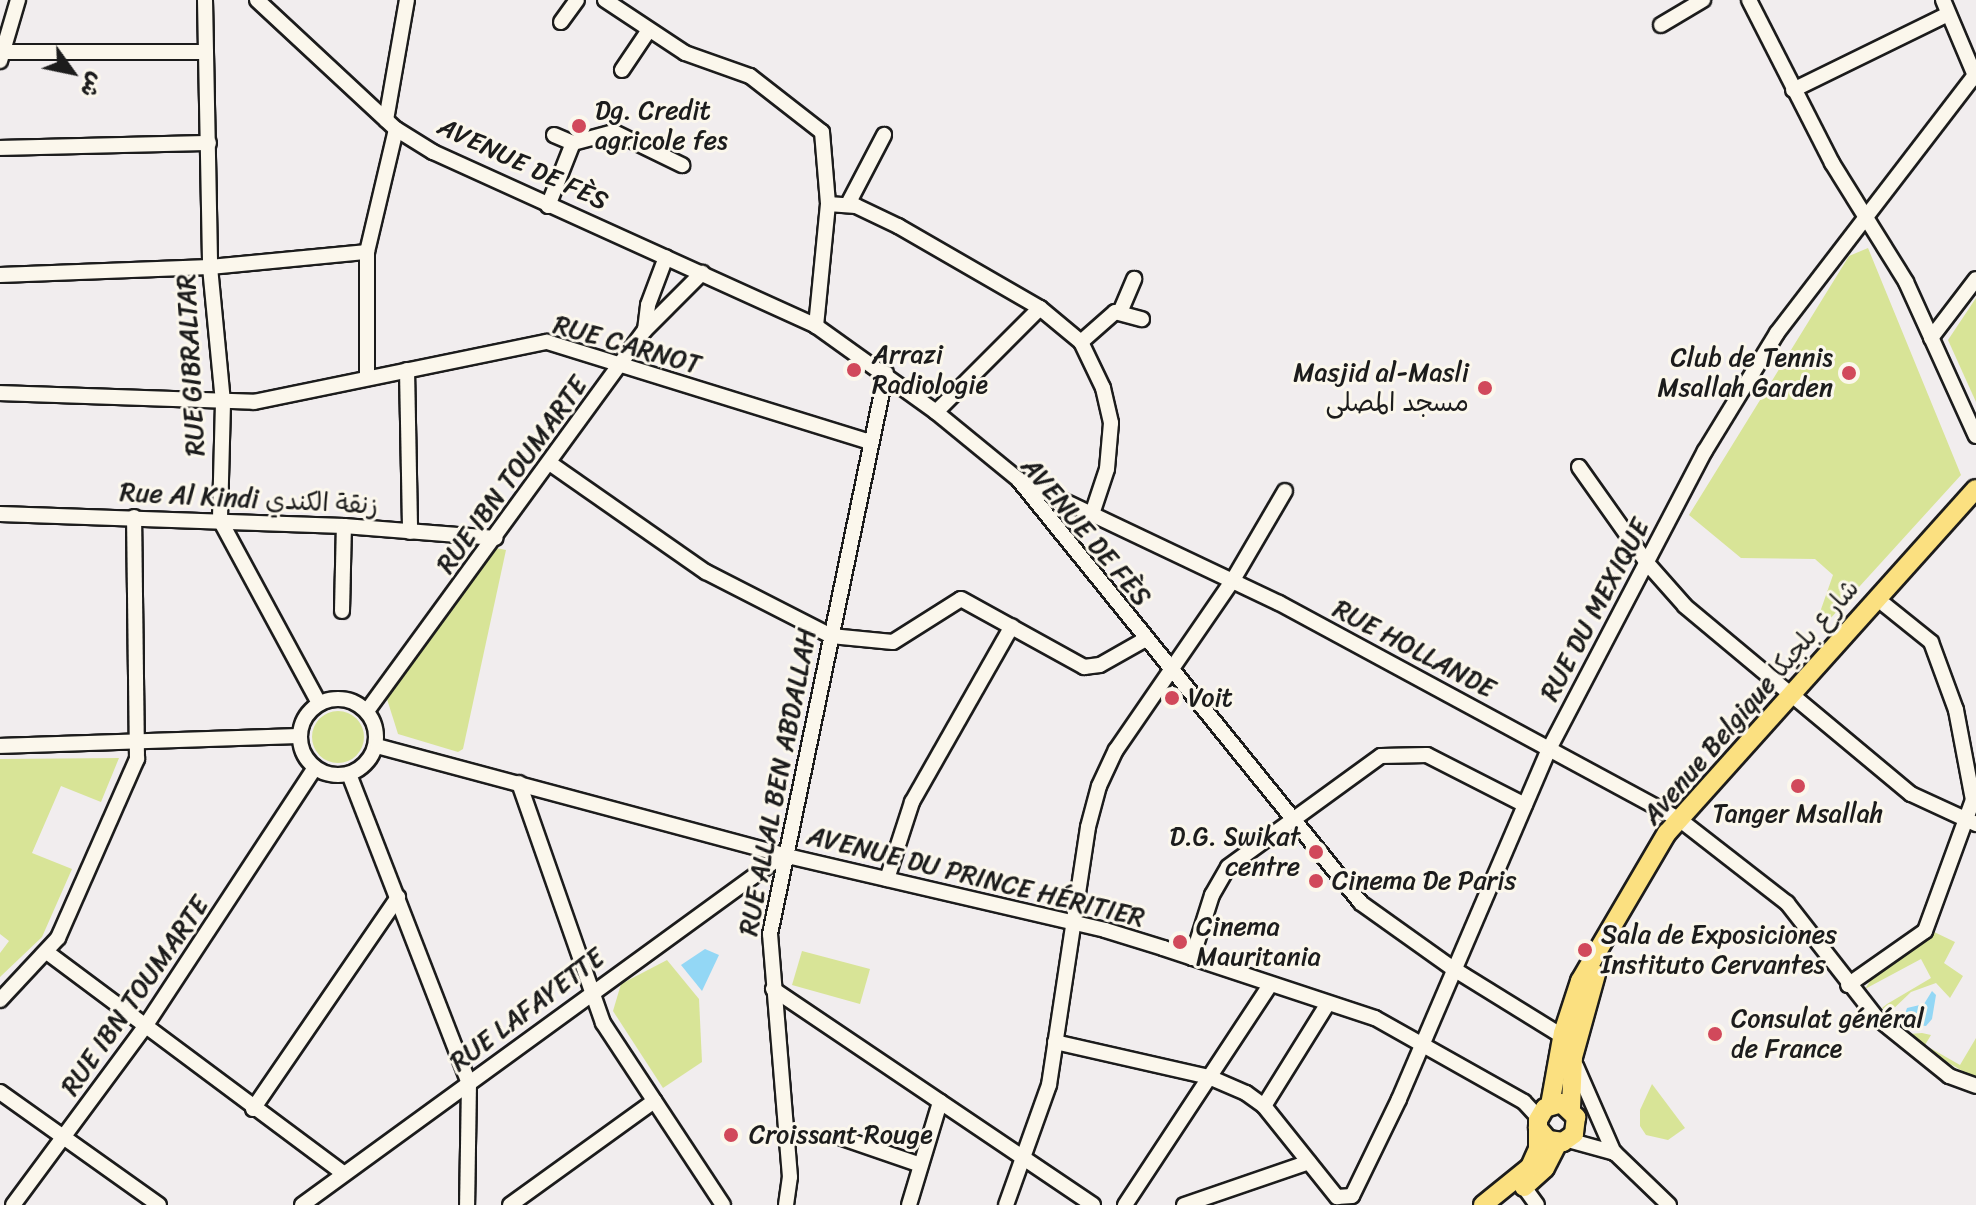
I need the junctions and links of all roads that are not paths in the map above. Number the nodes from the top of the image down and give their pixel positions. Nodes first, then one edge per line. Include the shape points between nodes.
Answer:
1 (18, 0) edge
2 (205, 0) edge
3 (257, 0) edge
4 (407, 0) edge
5 (577, 0) edge
6 (605, 0) edge
7 (1703, 0) edge
8 (1749, 0) edge
9 (1944, 7) edge
10 (561, 22) dead end
11 (1661, 25) dead end
12 (649, 30) junction
13 (206, 52) junction
14 (1, 57) edge
15 (622, 70) dead end
16 (1976, 76) edge
17 (1793, 90) junction
18 (391, 124) junction
19 (554, 135) dead end
20 (884, 135) dead end
21 (209, 143) junction
22 (573, 143) junction
23 (0, 148) edge
24 (682, 165) dead end
25 (828, 204) junction
26 (848, 204) junction
27 (548, 206) junction
28 (1866, 219) junction
29 (367, 252) junction
30 (666, 257) junction
31 (210, 267) junction
32 (702, 273) junction
33 (0, 275) edge
34 (1134, 279) dead end
35 (1976, 279) edge
36 (1040, 308) junction
37 (1121, 310) junction
38 (1142, 319) dead end
39 (816, 326) junction
40 (645, 330) junction
41 (1931, 338) junction
42 (1081, 342) junction
43 (621, 367) junction
44 (407, 370) junction
45 (886, 373) junction
46 (367, 378) junction
47 (0, 393) edge
48 (223, 403) junction
49 (936, 412) junction
50 (1976, 436) edge
51 (870, 442) junction
52 (551, 464) junction
53 (1579, 467) dead end
54 (1018, 479) junction
55 (1976, 489) edge
56 (1285, 491) dead end
57 (1976, 505) edge
58 (1093, 511) junction
59 (0, 514) edge
60 (134, 517) junction
61 (220, 520) junction
62 (344, 526) junction
63 (410, 532) junction
64 (496, 538) junction
65 (1647, 563) junction
66 (1233, 580) junction
67 (1885, 605) junction
68 (342, 611) dead end
69 (1012, 626) junction
70 (831, 636) junction
71 (1144, 640) junction
72 (1171, 673) junction
73 (1794, 696) junction
74 (319, 703) junction
75 (367, 711) junction
76 (299, 736) junction
77 (137, 743) junction
78 (0, 746) edge
79 (377, 746) junction
80 (1549, 749) junction
81 (315, 768) junction
82 (349, 774) junction
83 (519, 783) junction
84 (1974, 800) edge
85 (1525, 805) junction
86 (1683, 822) junction
87 (1972, 822) edge
88 (1295, 823) junction
89 (783, 855) junction
90 (887, 879) junction
91 (398, 897) junction
92 (1075, 922) junction
93 (48, 953) junction
94 (1192, 958) junction
95 (1452, 968) junction
96 (1270, 985) junction
97 (1848, 985) junction
98 (773, 989) junction
99 (590, 993) junction
100 (0, 1000) edge
101 (1328, 1003) junction
102 (144, 1028) junction
103 (1562, 1036) junction
104 (1055, 1042) junction
105 (1422, 1044) junction
106 (1573, 1057) junction
107 (1209, 1077) junction
108 (469, 1083) junction
109 (1976, 1086) edge
110 (0, 1092) edge
111 (654, 1101) junction
112 (940, 1102) junction
113 (1264, 1106) junction
114 (253, 1109) junction
115 (1573, 1110) junction
116 (1542, 1117) junction
117 (65, 1138) junction
118 (842, 1138) dead end
119 (1563, 1141) junction
120 (1615, 1153) junction
121 (1023, 1160) junction
122 (1309, 1162) junction
123 (921, 1165) junction
124 (344, 1174) junction
125 (1530, 1182) junction
126 (1331, 1198) edge
127 (1129, 1203) edge
128 (13, 1205) edge
129 (159, 1205) edge
130 (302, 1205) edge
131 (467, 1205) edge
132 (510, 1205) edge
133 (723, 1205) edge
134 (786, 1205) edge
135 (909, 1205) edge
136 (1006, 1205) edge
137 (1093, 1205) edge
138 (1184, 1205) edge
139 (1483, 1205) edge
140 (1499, 1205) edge
141 (1537, 1205) edge
142 (1669, 1205) edge

1 - 14 street
2 - 13 street, RUE GIBRALTAR
3 - 18 street, AVENUE DE FÈS
4 - 18 street
5 - 10 street
6 - 12 street
7 - 11 street
8 - 17 street
9 - 16 street
9 - 17 street
12 - 15 street
12 - 25 street via 700,60 750,76 822,132
13 - 14 street
13 - 21 street, RUE GIBRALTAR
16 - 28 street, RUE DU MEXIQUE
17 - 28 street
18 - 27 street, AVENUE DE FÈS via 468,170
18 - 29 street
19 - 22 street
20 - 26 street
21 - 23 street
21 - 31 street, RUE GIBRALTAR
22 - 24 street via 614,132
22 - 27 street
25 - 26 street
25 - 39 street
26 - 36 street via 898,226
27 - 30 street, AVENUE DE FÈS
28 - 41 street via 1906,282
28 - 65 street, RUE DU MEXIQUE via 1754,366
29 - 31 street
29 - 46 street
30 - 32 street, AVENUE DE FÈS
30 - 40 street via 648,305
31 - 33 street
31 - 48 street, RUE GIBRALTAR
32 - 39 street, AVENUE DE FÈS
32 - 40 street, RUE IBN TOUMARTE
34 - 37 street
35 - 41 street
36 - 42 street
36 - 49 street
37 - 38 street
37 - 42 street
39 - 45 street, AVENUE DE FÈS
40 - 43 street, RUE IBN TOUMARTE
41 - 50 street
42 - 58 street via 1103,388 1111,423 1107,469
43 - 44 street, RUE CARNOT via 543,342
43 - 51 street, RUE CARNOT
43 - 52 street, RUE IBN TOUMARTE
44 - 46 street, RUE CARNOT
44 - 63 street
45 - 49 street, AVENUE DE FÈS
45 - 51 street, RUE ALLAL BEN ABDALLAH
46 - 48 street, RUE CARNOT via 264,401
47 - 48 street, RUE CARNOT
48 - 61 street, RUE GIBRALTAR
49 - 54 street, AVENUE DE FÈS
51 - 70 street, RUE ALLAL BEN ABDALLAH
52 - 64 street, RUE IBN TOUMARTE
52 - 70 street via 706,572
53 - 65 street
54 - 58 street, RUE HOLLANDE
54 - 71 street, AVENUE DE FÈS
55 - 73 main road, Avenue Belgique شارع بلجيكا
56 - 66 street
57 - 67 main road, Avenue Belgique شارع بلجيكا
58 - 66 street, RUE HOLLANDE
59 - 60 street, Rue Al Kindi زنقة الكندي
60 - 61 street, Rue Al Kindi زنقة الكندي
60 - 77 street
61 - 62 street, Rue Al Kindi زنقة الكندي
61 - 74 street, RUE GIBRALTAR
62 - 63 street, Rue Al Kindi زنقة الكندي
62 - 68 street
63 - 64 street, Rue Al Kindi زنقة الكندي
64 - 75 street, RUE IBN TOUMARTE
65 - 73 street via 1685,606
65 - 80 street, RUE DU MEXIQUE
66 - 72 street
66 - 80 street, RUE HOLLANDE
67 - 73 main road, Avenue Belgique شارع بلجيكا
67 - 84 street via 1927,637 1936,655 1956,710
69 - 70 street via 961,599 893,642
69 - 71 street via 1088,667
69 - 90 street via 912,802
70 - 89 street, RUE ALLAL BEN ABDALLAH
71 - 72 street, AVENUE DE FÈS
72 - 88 street, AVENUE DE FÈS
72 - 92 street via 1116,750 1099,786
73 - 86 main road, Avenue Belgique شارع بلجيكا
73 - 87 street via 1911,794
74 - 75 street via 344,699
74 - 76 street via 302,723
75 - 79 street
76 - 77 street
76 - 81 street
77 - 78 street
77 - 93 street via 137,759 64,929
79 - 82 street via 369,760
79 - 83 street, AVENUE DU PRINCE HÉRITIER
80 - 85 street, RUE DU MEXIQUE
80 - 86 street, RUE HOLLANDE
81 - 82 street
81 - 102 street, RUE IBN TOUMARTE
82 - 91 street
83 - 89 street, AVENUE DU PRINCE HÉRITIER
83 - 99 street
84 - 87 street
85 - 88 street via 1427,755 1395,753 1381,756
85 - 95 street, RUE DU MEXIQUE
86 - 97 street, RUE HOLLANDE via 1787,903
86 - 103 main road, Avenue Belgique شارع بلجيكا via 1603,938 1573,999
86 - 106 main road, Avenue Belgique شارع بلجيكا via 1602,961
87 - 97 street via 1925,931
88 - 94 street via 1228,867 1212,895
88 - 95 street, AVENUE DE FÈS via 1361,903
89 - 90 street, AVENUE DU PRINCE HÉRITIER
89 - 98 street, RUE ALLAL BEN ABDALLAH via 770,934
89 - 99 street, RUE LAFAYETTE
90 - 92 street, AVENUE DU PRINCE HÉRITIER
91 - 108 street
91 - 114 street
92 - 94 street, AVENUE DU PRINCE HÉRITIER
92 - 104 street
93 - 100 street
93 - 102 street
94 - 96 street, AVENUE DU PRINCE HÉRITIER
95 - 103 street, AVENUE DE FÈS
95 - 105 street, RUE DU MEXIQUE
96 - 101 street, AVENUE DU PRINCE HÉRITIER
96 - 107 street
97 - 109 street, RUE HOLLANDE via 1876,1017 1928,1060 1949,1076
98 - 112 street
98 - 134 street, RUE ALLAL BEN ABDALLAH via 790,1177
99 - 108 street, RUE LAFAYETTE
99 - 111 street via 603,1023
101 - 105 street, AVENUE DU PRINCE HÉRITIER via 1366,1014
101 - 113 street
102 - 114 street
102 - 117 street, RUE IBN TOUMARTE
103 - 106 main road
103 - 116 main road, Avenue Belgique شارع بلجيكا
104 - 107 street
104 - 121 street via 1044,1105
105 - 116 street, AVENUE DU PRINCE HÉRITIER
105 - 126 street, RUE DU MEXIQUE via 1355,1191 1344,1201
106 - 115 main road, Avenue Belgique شارع بلجيكا
106 - 120 street
107 - 113 street
107 - 127 street
108 - 124 street, RUE LAFAYETTE
108 - 131 street
110 - 117 street
111 - 132 street
111 - 133 street
112 - 121 street
112 - 123 street
113 - 122 street
114 - 124 street
115 - 116 main road
115 - 119 main road, Avenue Belgique شارع بلجيكا via 1576,1130
115 - 120 street
116 - 119 main road via 1543,1137
116 - 139 main road, Avenue Belgique شارع بلجيكا via 1530,1167
117 - 128 street, RUE IBN TOUMARTE
117 - 129 street
118 - 123 street
119 - 120 street
119 - 125 main road, Avenue Belgique شارع بلجيكا
120 - 142 street
121 - 136 street
121 - 137 street
122 - 126 street
122 - 138 street
123 - 135 street
124 - 130 street, RUE LAFAYETTE
125 - 140 main road
125 - 141 street

